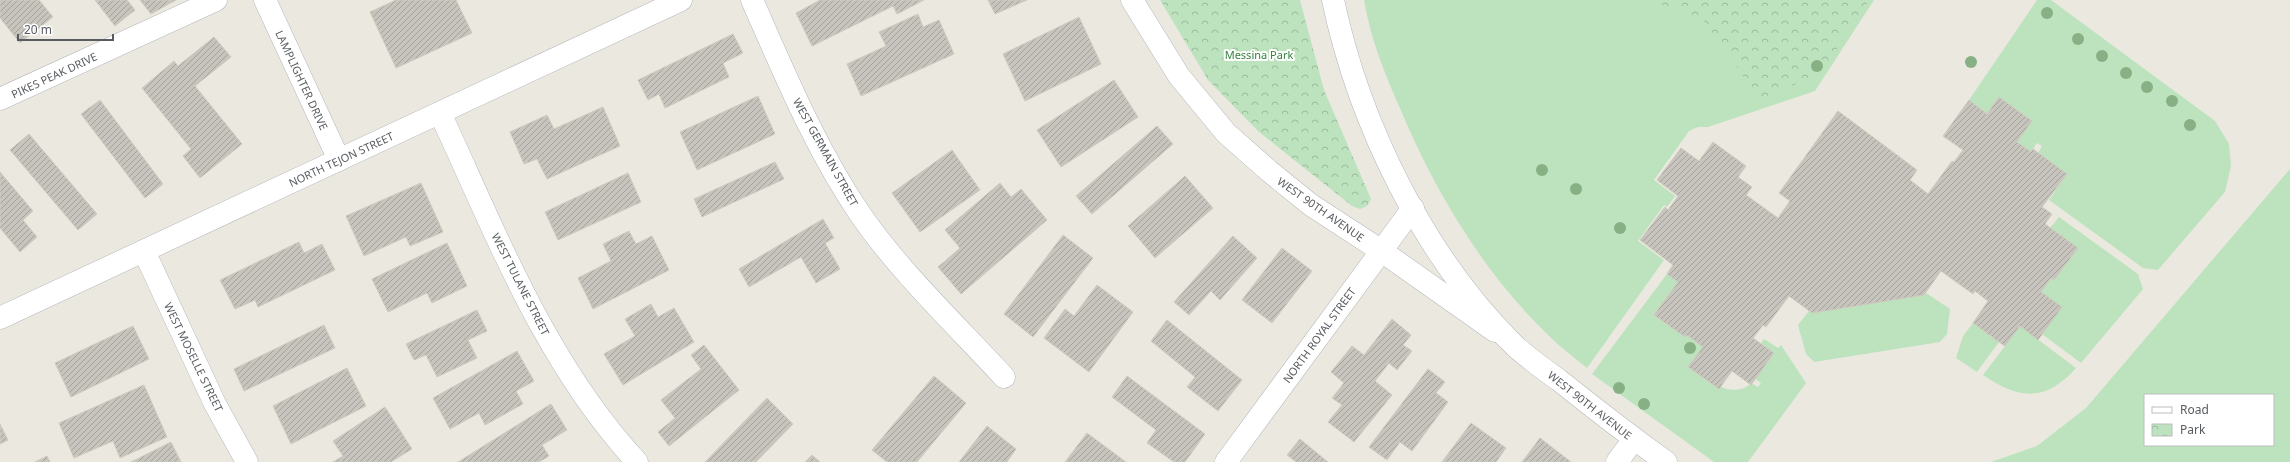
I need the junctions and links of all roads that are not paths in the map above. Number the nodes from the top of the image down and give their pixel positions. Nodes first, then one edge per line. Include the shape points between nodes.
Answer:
1 (216, 0) edge
2 (265, 0) edge
3 (681, 0) edge
4 (752, 0) edge
5 (1132, 0) edge
6 (1333, 0) edge
7 (0, 99) edge
8 (440, 113) junction
9 (339, 160) junction
10 (1414, 208) junction
11 (1380, 250) junction
12 (144, 251) junction
13 (0, 318) edge
14 (1516, 346) junction
15 (1004, 377) dead end
16 (1634, 439) junction
17 (247, 462) edge
18 (637, 462) edge
19 (1226, 462) edge
20 (1617, 462) edge
21 (1666, 462) edge

1 - 7 street, PIKES PEAK DRIVE
2 - 9 street, LAMPLIGHTER DRIVE
3 - 8 street, NORTH TEJON STREET
4 - 15 street, WEST GERMAIN STREET via 793,92 833,170 860,214 890,253
5 - 11 street, WEST 90TH AVENUE via 1179,76 1226,133 1311,205
6 - 10 street, WEST 90TH AVENUE via 1345,48 1371,122
8 - 9 street, NORTH TEJON STREET
8 - 18 street, WEST TULANE STREET via 530,307 565,366
9 - 12 street, NORTH TEJON STREET
10 - 11 street, NORTH ROYAL STREET
10 - 14 street, WEST 90TH AVENUE via 1439,251 1472,297
11 - 14 street, WEST 90TH AVENUE
11 - 19 street, NORTH ROYAL STREET
12 - 13 street, NORTH TEJON STREET
12 - 17 street, WEST MOSELLE STREET via 216,404
14 - 16 street, WEST 90TH AVENUE
16 - 20 street
16 - 21 street, WEST 90TH AVENUE

